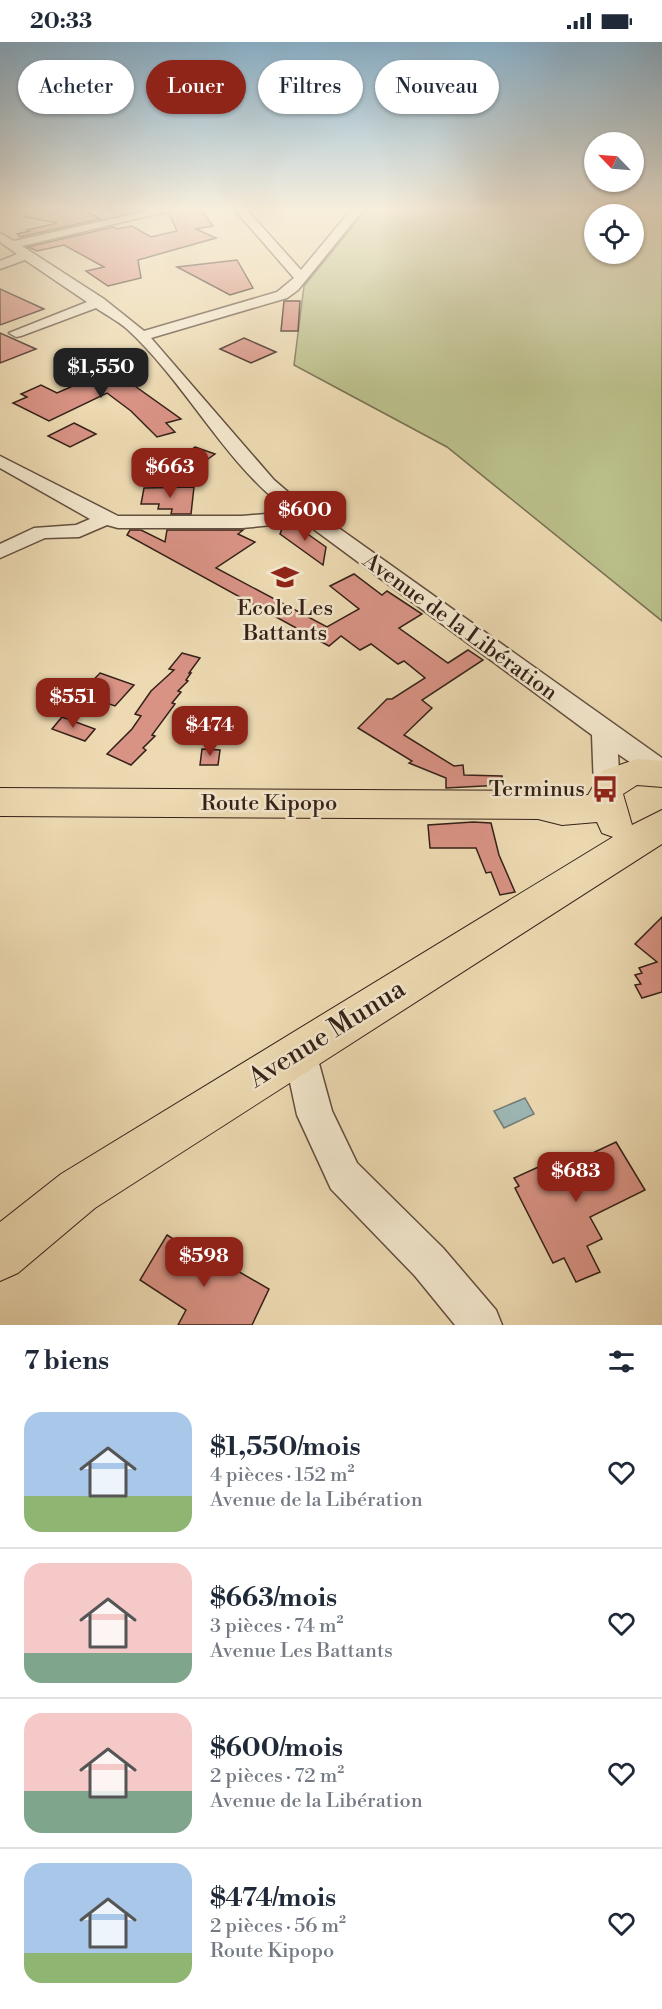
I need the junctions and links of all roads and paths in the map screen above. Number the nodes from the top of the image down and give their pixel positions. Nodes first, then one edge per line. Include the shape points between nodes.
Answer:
1 (51, 270) edge
2 (294, 270) edge
3 (306, 270) edge
4 (300, 277) junction
5 (99, 302) junction
6 (16, 333) dead end
7 (142, 336) junction
8 (0, 461) edge
9 (308, 516) junction
10 (105, 519) junction
11 (0, 552) edge
12 (604, 731) junction
13 (662, 772) edge
14 (609, 799) junction
15 (0, 802) edge
16 (662, 824) edge
17 (614, 854) junction
18 (300, 1050) junction
19 (0, 1255) edge
20 (481, 1325) edge

1 - 5 street, Avenue de la Libération
2 - 4 street
3 - 4 street
4 - 7 street via 289,291 274,299
5 - 6 street
5 - 7 street, Avenue de la Libération
7 - 9 street, Avenue de la Libération via 267,484
8 - 10 street
9 - 10 street via 133,524
9 - 12 street, Avenue de la Libération
10 - 11 street via 79,531 41,532
12 - 13 street, Avenue de la Libération
12 - 14 street
13 - 14 main road via 630,773 616,779
14 - 15 main road, Route Kipopo via 562,811 538,805
14 - 16 main road via 638,822
14 - 17 main road via 616,826
16 - 17 main road, Avenue Munua
17 - 18 main road, Avenue Munua
18 - 19 main road, Avenue Munua via 78,1191
18 - 20 street via 315,1115 344,1176 429,1262

